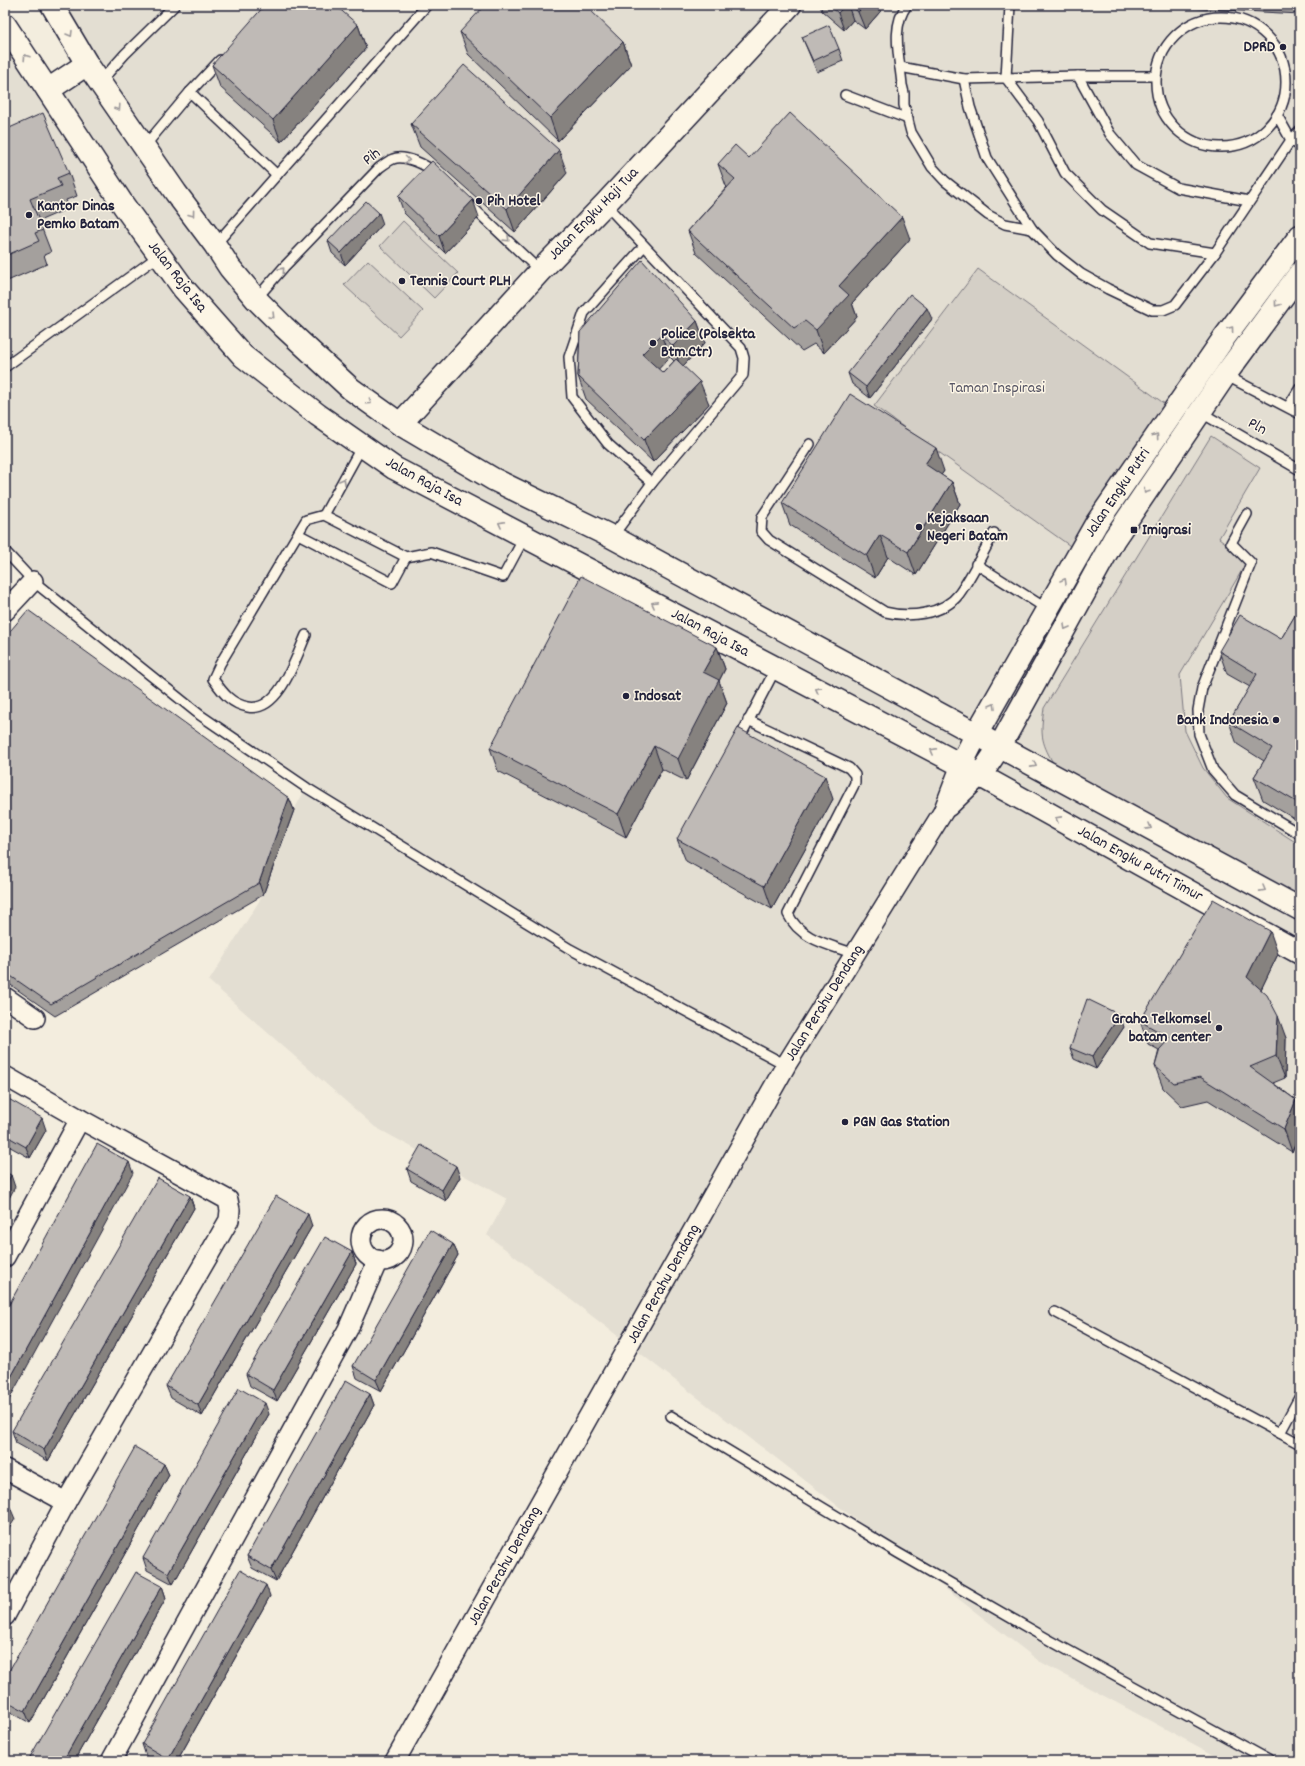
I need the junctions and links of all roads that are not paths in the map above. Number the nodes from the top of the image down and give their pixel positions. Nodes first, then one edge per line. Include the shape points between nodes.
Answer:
1 (52, 5) edge
2 (175, 5) edge
3 (427, 5) edge
4 (790, 5) edge
5 (907, 5) edge
6 (1010, 5) edge
7 (5, 25) edge
8 (228, 51) edge
9 (87, 64) junction
10 (900, 67) junction
11 (1078, 76) junction
12 (1155, 76) junction
13 (1006, 78) junction
14 (964, 79) junction
15 (100, 82) junction
16 (48, 90) junction
17 (190, 92) junction
18 (845, 95) dead end
19 (1277, 115) junction
20 (908, 120) junction
21 (1300, 131) edge
22 (1292, 140) junction
23 (1300, 146) edge
24 (144, 147) junction
25 (277, 175) junction
26 (442, 178) edge
27 (459, 194) edge
28 (1249, 201) junction
29 (605, 204) junction
30 (1032, 229) junction
31 (1300, 236) edge
32 (215, 245) junction
33 (644, 246) junction
34 (1215, 253) junction
35 (160, 255) junction
36 (540, 270) junction
37 (1300, 273) edge
38 (256, 299) junction
39 (5, 367) edge
40 (1225, 375) junction
41 (1300, 388) edge
42 (1288, 406) junction
43 (1200, 412) junction
44 (1300, 414) edge
45 (400, 424) junction
46 (810, 444) dead end
47 (362, 445) junction
48 (1300, 470) edge
49 (652, 483) junction
50 (1247, 514) dead end
51 (324, 515) junction
52 (994, 533) dead end
53 (298, 534) junction
54 (525, 536) junction
55 (612, 537) junction
56 (5, 552) edge
57 (406, 556) junction
58 (976, 564) junction
59 (33, 581) junction
60 (1048, 609) junction
61 (5, 611) edge
62 (306, 634) dead end
63 (776, 668) junction
64 (748, 720) junction
65 (977, 733) junction
66 (1000, 746) junction
67 (734, 748) edge
68 (961, 765) junction
69 (980, 776) junction
70 (943, 812) junction
71 (1300, 834) edge
72 (1300, 910) edge
73 (1300, 953) edge
74 (855, 954) junction
75 (5, 997) edge
76 (35, 1018) dead end
77 (786, 1064) junction
78 (5, 1076) edge
79 (80, 1119) junction
80 (5, 1257) edge
81 (378, 1260) dead end
82 (1055, 1312) dead end
83 (1300, 1396) edge
84 (671, 1416) dead end
85 (1280, 1433) junction
86 (1300, 1444) edge
87 (5, 1470) edge
88 (66, 1502) junction
89 (5, 1616) edge
90 (110, 1761) edge
91 (395, 1761) edge
92 (1270, 1761) edge

1 -> 9 main road
2 - 15 lane
3 - 25 lane
4 - 29 main road, Jalan Engku Haji Tua
5 - 10 lane via 899,19 897,30
6 - 13 lane
16 -> 7 main road, Jalan Raja Isa
8 - 17 lane
9 - 15 main road
9 - 16 main road
10 - 14 lane
10 - 20 lane
11 - 12 lane
11 - 13 lane
11 - 28 lane via 1110,134 1136,165 1178,188
12 - 19 lane via 1157,97 1165,118 1180,134 1200,144 1222,148 1244,144 1263,132
12 - 19 lane via 1160,56 1172,38 1188,24 1215,16 1229,16 1249,22 1267,34 1279,51 1286,72 1286,94
13 - 14 lane
13 - 34 lane via 1038,121 1066,173 1102,210 1150,243
14 - 30 lane via 970,107 987,158
15 -> 24 main road
16 - 35 main road, Jalan Raja Isa via 124,206
17 - 24 lane
17 - 25 lane
18 - 20 lane
19 - 22 lane
20 - 30 lane via 911,132 921,150 945,181 988,215 1005,224
21 - 22 lane
22 - 23 lane
22 - 28 lane
24 -> 32 main road
25 - 32 lane
38 -> 26 lane, Pih via 379,168 394,158 413,160 430,168
27 -> 36 lane
28 - 34 lane
29 - 33 lane
29 - 36 main road, Jalan Engku Haji Tua
30 - 34 lane via 1057,255 1081,274 1152,310 1174,306
60 -> 31 main road, Jalan Engku Putri via 1100,518 1224,338
32 - 38 main road
33 - 49 lane via 584,313 569,357 572,397 608,444
33 - 49 lane via 741,348 744,358 743,375
35 - 39 lane
35 - 47 main road, Jalan Raja Isa via 184,289 243,356 318,416
36 - 45 main road, Jalan Engku Haji Tua
37 -> 40 main road, Jalan Engku Putri
38 -> 45 main road via 351,389
40 - 42 lane
40 - 43 main road, Jalan Engku Putri
41 - 42 lane
42 - 44 lane
43 - 48 lane, Pln
43 -> 66 main road, Jalan Engku Putri via 1114,539
45 - 55 main road via 493,479
46 - 58 lane via 762,517 761,531 769,540 885,612 898,615 926,613 943,607 958,595
51 -> 47 lane
54 -> 47 main road, Jalan Raja Isa via 394,468
49 - 55 lane
50 - 71 lane via 1231,543 1251,564 1202,688 1198,710 1199,734 1213,770 1235,795
51 - 53 lane via 306,520
51 - 57 lane
52 - 58 lane
53 - 57 lane via 392,583
53 - 62 lane via 213,679 231,701 243,706 255,708 270,702 280,689
54 - 57 lane via 503,577 431,552
63 -> 54 main road, Jalan Raja Isa
55 - 65 main road
56 - 59 lane
58 - 60 lane
59 - 61 street
59 - 77 lane via 200,715 307,788 570,949
65 -> 60 main road, Jalan Engku Putri
63 - 64 lane
68 -> 63 main road, Jalan Raja Isa
64 - 67 lane
64 - 74 lane via 849,768 855,775 855,783 788,914 799,930 810,937
65 - 66 main road
65 - 68 main road, Jalan Engku Putri
66 - 69 main road, Jalan Engku Putri
66 -> 72 main road
68 - 69 main road, Jalan Raja Isa
68 - 70 street, Jalan Perahu Dendang
69 - 70 street, Jalan Perahu Dendang
73 -> 69 main road, Jalan Engku Putri Timur
70 - 74 street, Jalan Perahu Dendang
74 - 77 street, Jalan Perahu Dendang
75 - 76 street
77 - 91 street, Jalan Perahu Dendang
78 - 79 street
79 - 80 street
79 - 88 street via 228,1200 230,1210 229,1220
81 - 90 street via 348,1329
82 - 85 lane
83 - 85 lane
84 - 92 lane via 998,1611
85 - 86 lane
87 - 88 street
88 - 89 street

